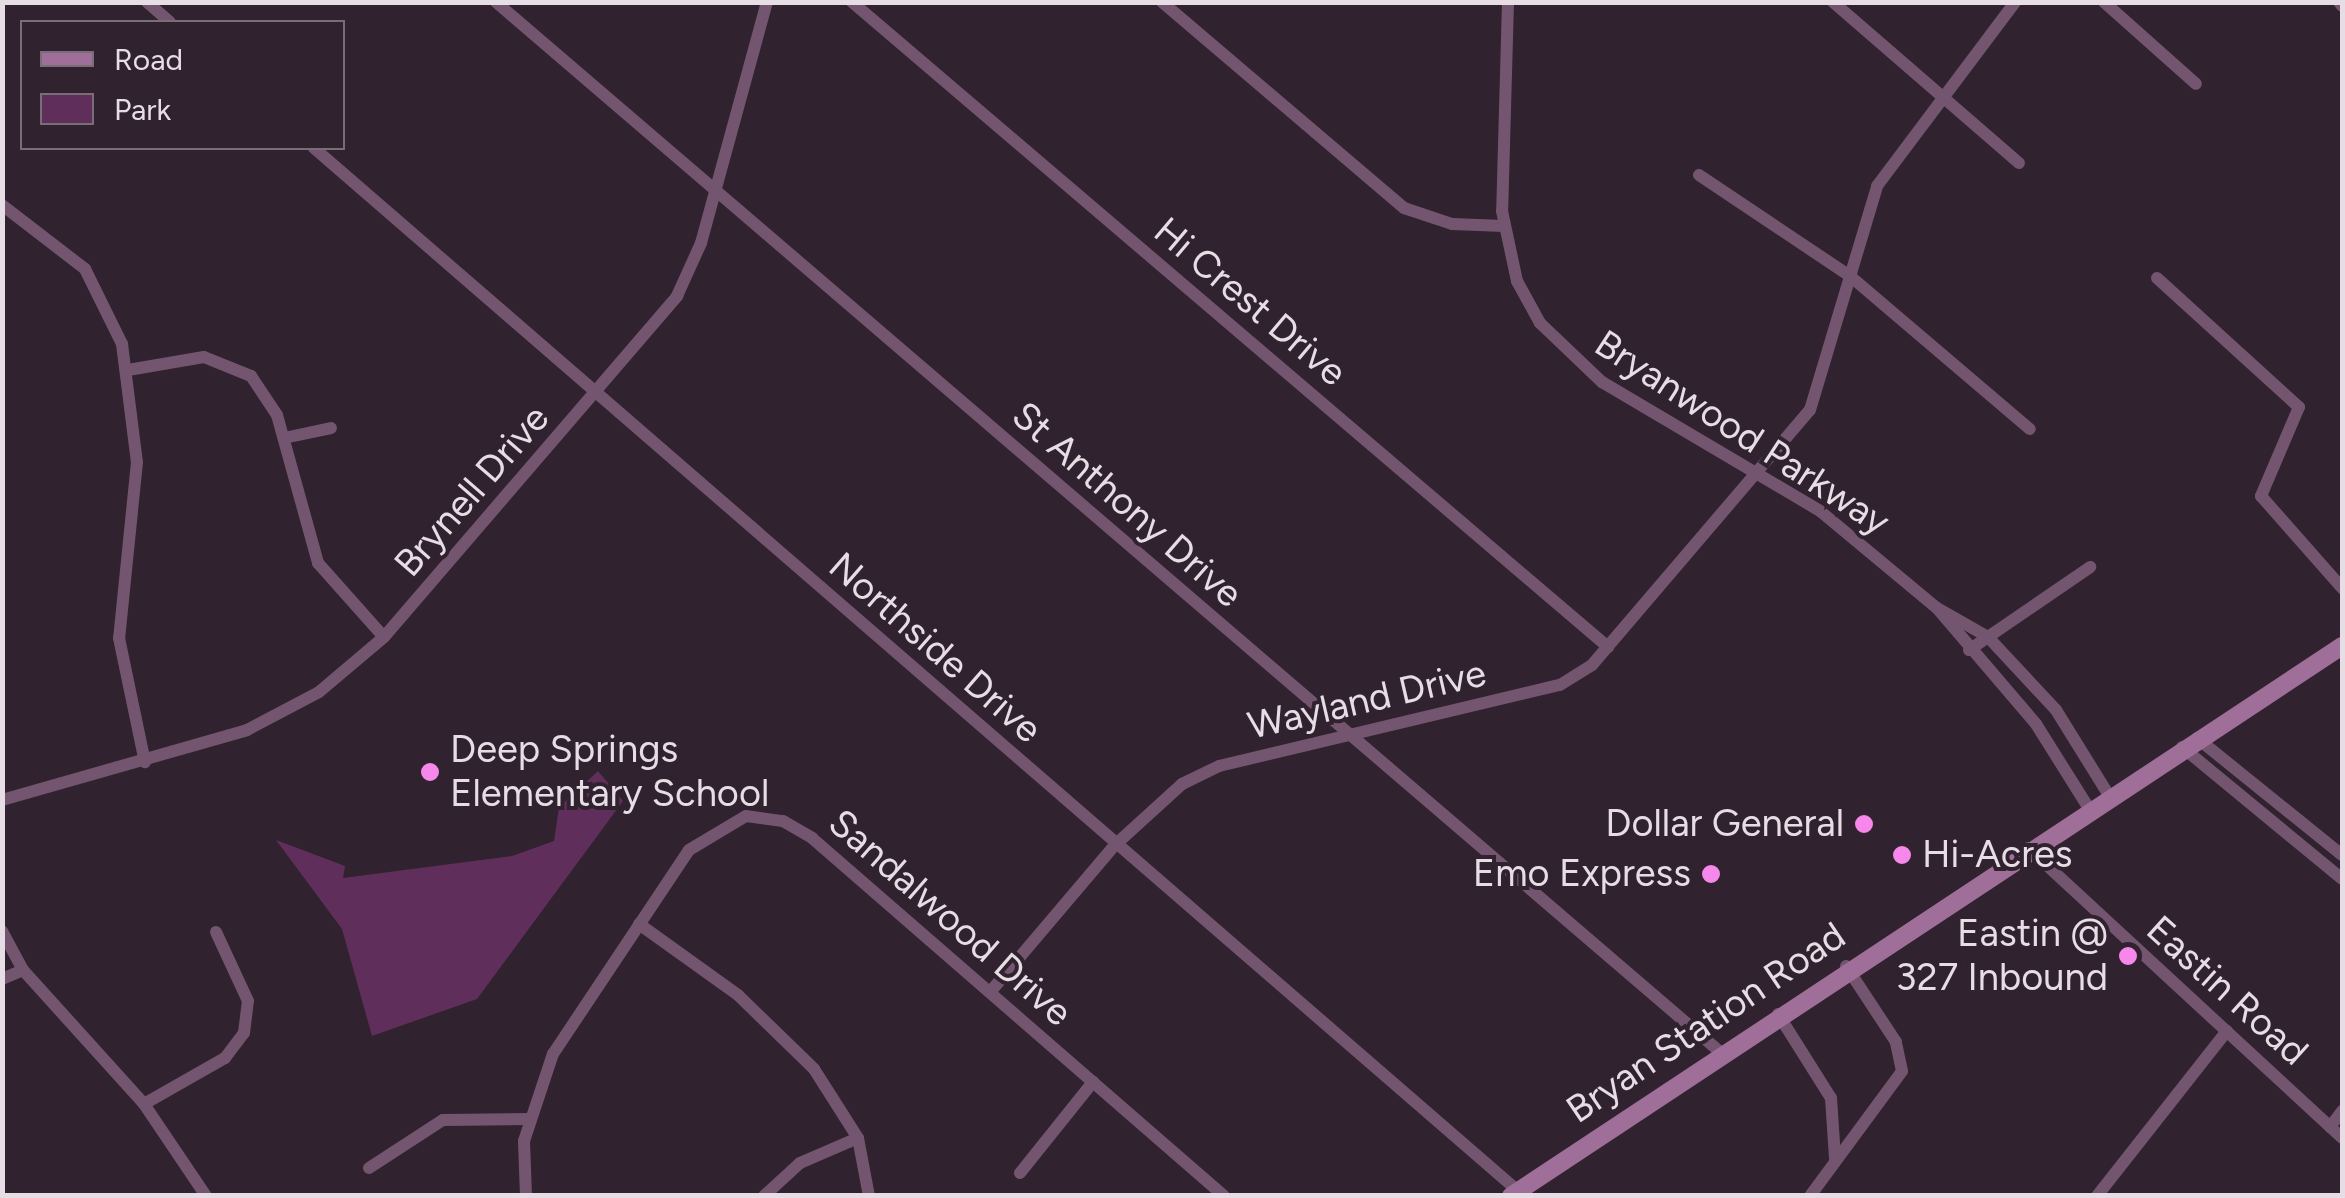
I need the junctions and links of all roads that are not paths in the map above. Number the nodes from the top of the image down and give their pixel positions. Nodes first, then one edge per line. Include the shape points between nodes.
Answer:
1 (147, 2) edge
2 (496, 2) edge
3 (767, 2) edge
4 (852, 2) edge
5 (1162, 2) edge
6 (1508, 2) edge
7 (1833, 2) edge
8 (2015, 2) edge
9 (2104, 2) edge
10 (168, 20) edge
11 (2196, 84) dead end
12 (1939, 94) junction
13 (316, 150) edge
14 (2019, 162) dead end
15 (1699, 175) dead end
16 (713, 189) junction
17 (2, 204) edge
18 (1504, 226) junction
19 (1850, 276) junction
20 (2156, 278) dead end
21 (128, 370) junction
22 (598, 392) junction
23 (331, 428) dead end
24 (2030, 429) dead end
25 (284, 438) junction
26 (1760, 473) junction
27 (2090, 567) dead end
28 (2342, 588) edge
29 (1937, 608) junction
30 (384, 637) junction
31 (1988, 637) junction
32 (1608, 646) junction
33 (2342, 646) edge
34 (1969, 650) junction
35 (1348, 736) junction
36 (2190, 742) junction
37 (145, 762) junction
38 (2108, 794) junction
39 (2, 800) edge
40 (2088, 807) junction
41 (1115, 845) junction
42 (2027, 847) junction
43 (2342, 854) edge
44 (2342, 879) edge
45 (638, 924) junction
46 (2, 932) edge
47 (216, 932) dead end
48 (1846, 966) junction
49 (23, 970) junction
50 (2, 979) edge
51 (990, 990) junction
52 (1777, 1012) junction
53 (2227, 1031) junction
54 (1720, 1052) junction
55 (1093, 1082) junction
56 (144, 1104) junction
57 (2342, 1111) edge
58 (528, 1119) junction
59 (2330, 1126) junction
60 (858, 1138) junction
61 (2342, 1138) edge
62 (1835, 1158) junction
63 (369, 1168) dead end
64 (1020, 1173) dead end
65 (1514, 1193) edge
66 (206, 1196) edge
67 (526, 1196) edge
68 (764, 1196) edge
69 (869, 1196) edge
70 (1224, 1196) edge
71 (1810, 1196) edge
72 (2097, 1196) edge

1 - 10 street
2 - 16 street, St Anthony Drive
3 - 16 street, Brynell Drive
4 - 32 street, Hi Crest Drive
5 - 18 street via 1404,208 1452,224
6 - 18 street, Bryanwood Parkway
7 - 12 street
8 - 12 street, Wayland Drive
9 - 11 street
12 - 14 street
12 - 19 street, Wayland Drive via 1877,186
13 - 22 street, Northside Drive
15 - 19 street
16 - 22 street, Brynell Drive via 676,296
16 - 35 street, St Anthony Drive
17 - 21 street via 85,269
18 - 26 street, Bryanwood Parkway via 1522,291 1557,344 1602,382
19 - 24 street
19 - 26 street, Wayland Drive via 1818,394
20 - 28 street via 2299,407 2261,496
21 - 25 street via 204,357 238,367 268,399
21 - 37 street via 136,496 120,638
22 - 30 street, Brynell Drive
22 - 41 street, Northside Drive
23 - 25 street
25 - 30 street via 318,563
26 - 29 street, Bryanwood Parkway
26 - 32 street, Wayland Drive
27 - 31 street
29 - 31 street, Bryanwood Parkway
29 - 34 street, Bryanwood Parkway
30 - 37 street, Brynell Drive via 271,720
31 - 34 street
31 - 38 street, Bryanwood Parkway via 2046,697
32 - 35 street, Wayland Drive via 1560,685
33 - 36 main road, Bryan Station Road
34 - 40 street, Bryanwood Parkway via 2026,711
35 - 41 street, Wayland Drive via 1199,774
35 - 54 street, St Anthony Drive
36 - 38 main road, Bryan Station Road
36 - 43 street
36 - 44 street
37 - 39 street, Brynell Drive
38 - 40 main road, Bryan Station Road
40 - 42 main road, Bryan Station Road
41 - 51 street, Wayland Drive
41 - 65 street, Northside Drive
42 - 48 main road, Bryan Station Road
42 - 53 street, Eastin Road
45 - 51 street, Sandalwood Drive via 699,838 726,822 765,816 812,838
45 - 58 street, Sandalwood Drive via 553,1054
45 - 60 street via 776,1026
46 - 49 street
47 - 56 street via 248,1001 244,1033 225,1058
48 - 52 main road, Bryan Station Road
48 - 62 street via 1902,1065
49 - 50 street
49 - 56 street
51 - 55 street, Sandalwood Drive
52 - 54 main road, Bryan Station Road
52 - 62 street via 1825,1084
53 - 59 street, Eastin Road
53 - 72 street
54 - 65 main road, Bryan Station Road
55 - 64 street
55 - 70 street, Sandalwood Drive
56 - 66 street
57 - 59 street
58 - 63 street via 444,1120
58 - 67 street, Sandalwood Drive
59 - 61 street, Eastin Road
60 - 68 street via 800,1162
60 - 69 street
62 - 71 street

